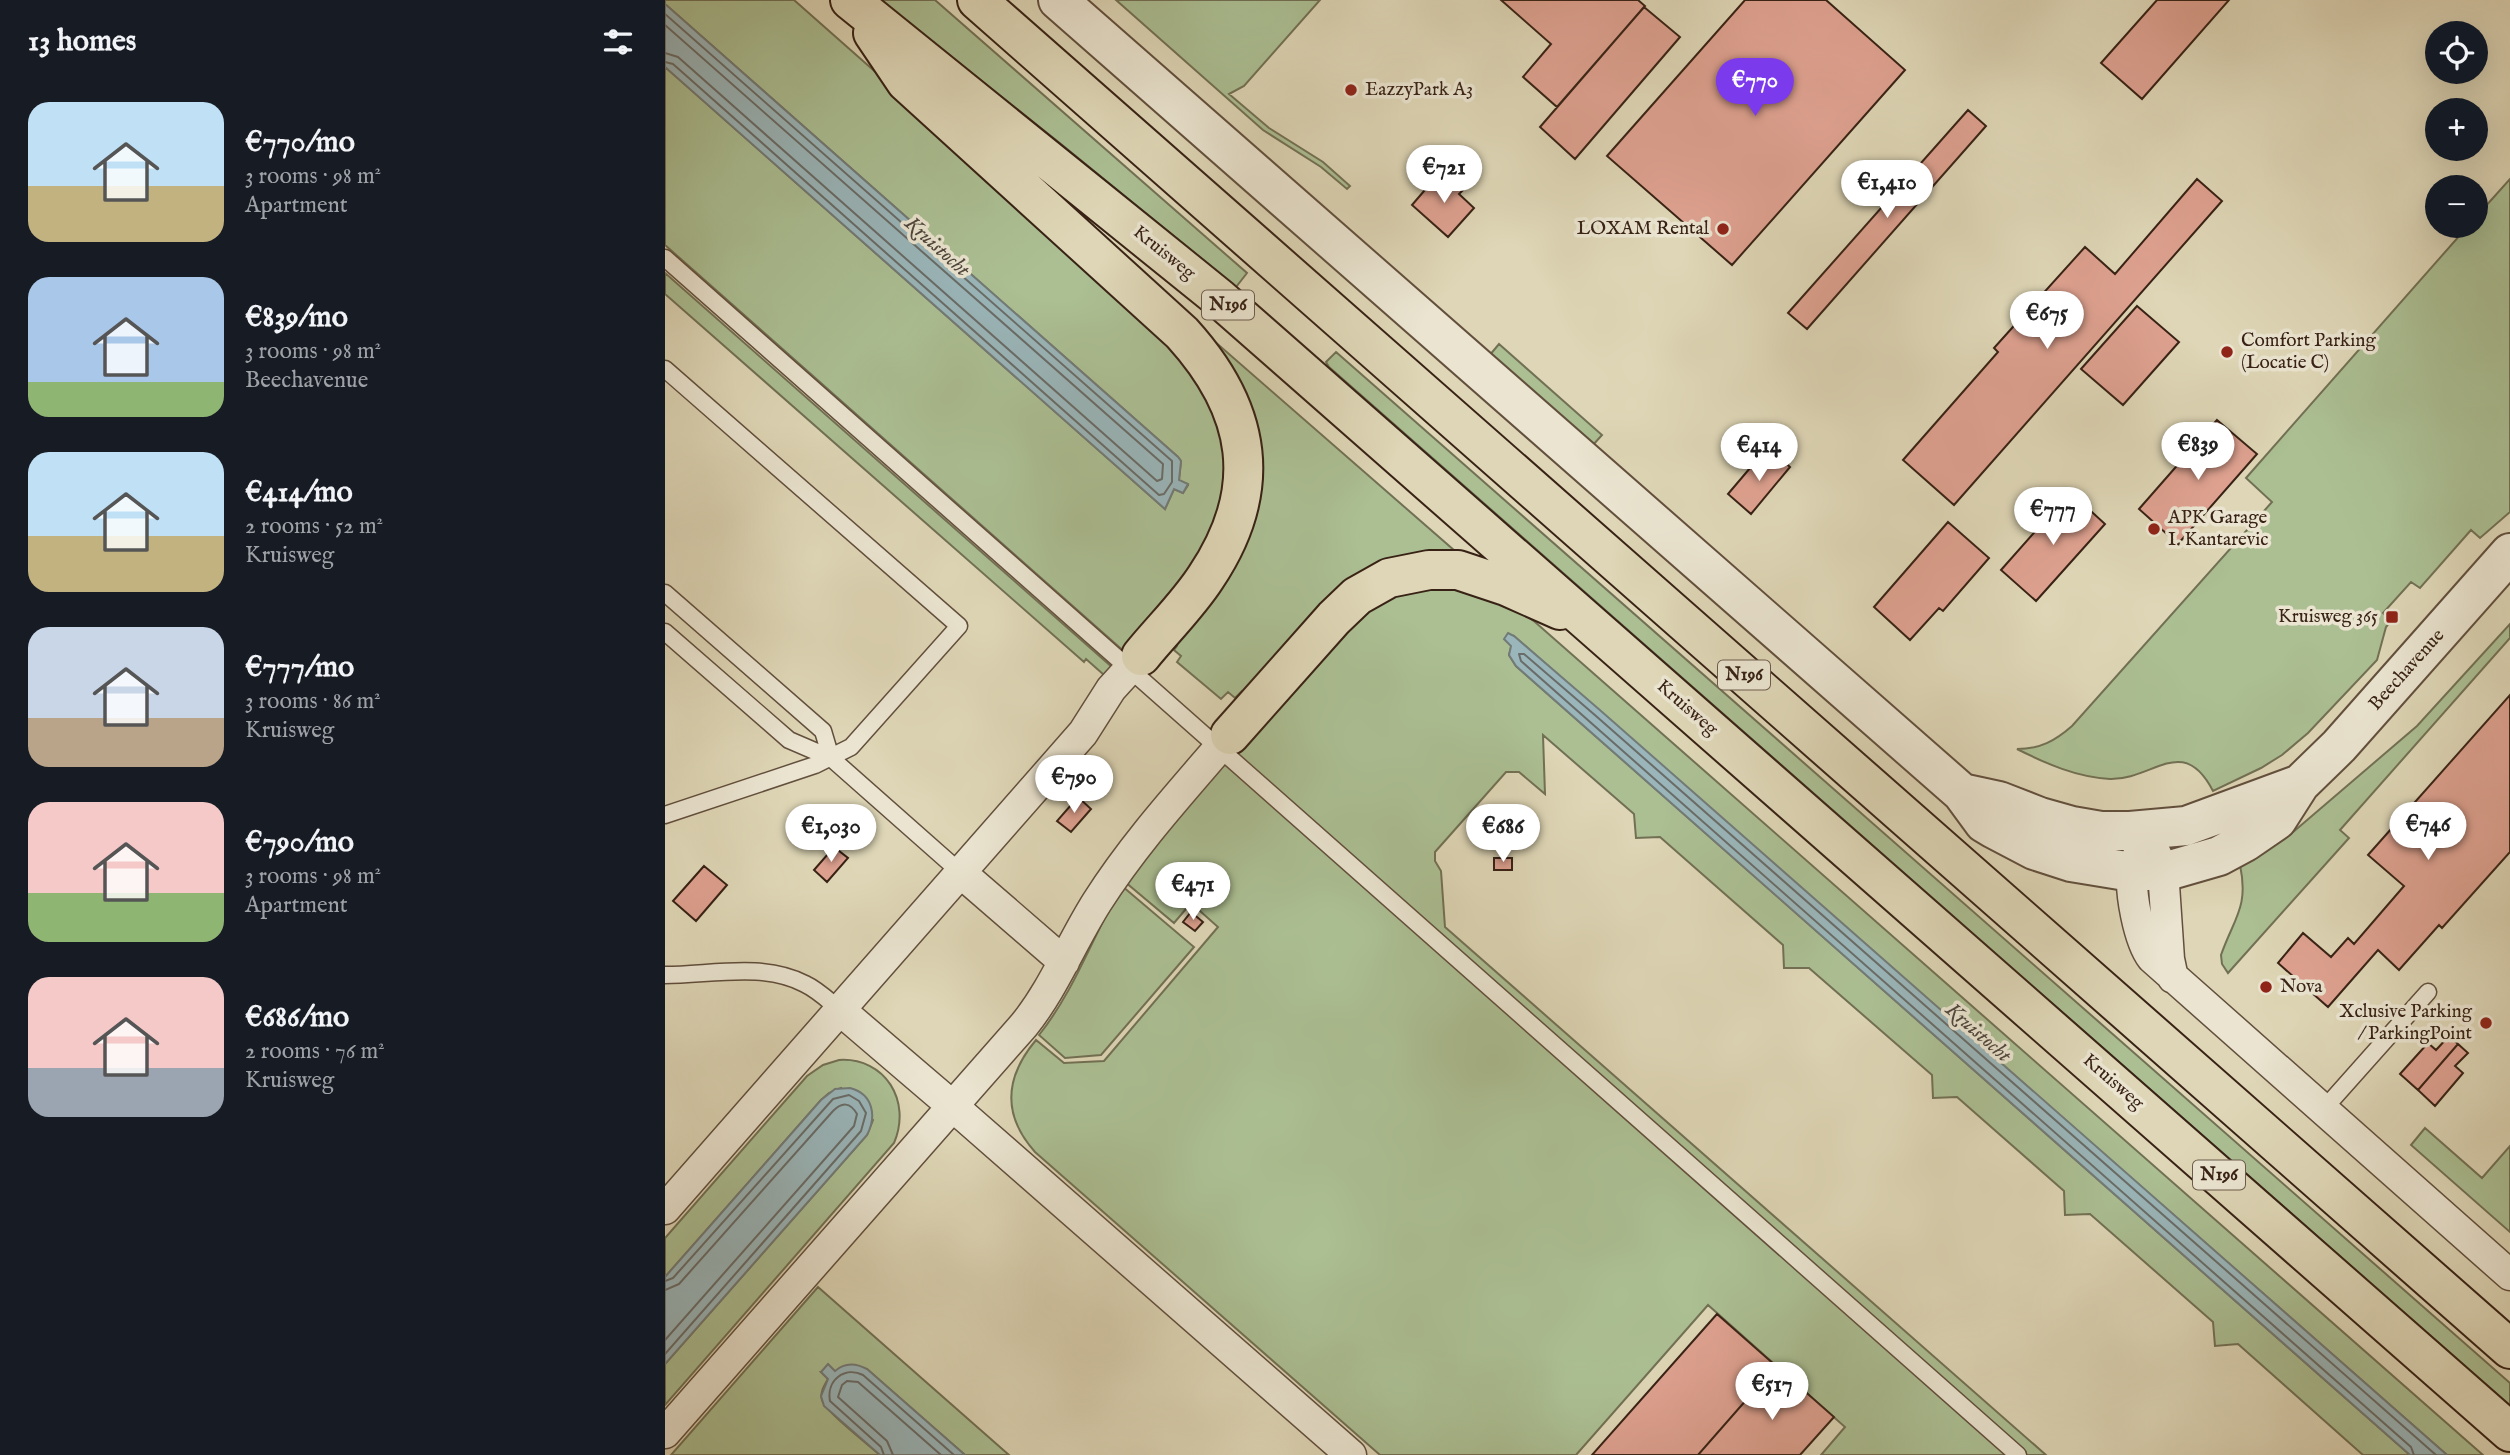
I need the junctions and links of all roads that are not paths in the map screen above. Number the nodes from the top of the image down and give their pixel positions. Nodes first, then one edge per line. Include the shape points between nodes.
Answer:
1 (977, 0) edge
2 (1058, 0) edge
3 (851, 1) edge
4 (665, 258) edge
5 (665, 369) edge
6 (2510, 553) edge
7 (665, 593) edge
8 (1591, 623) junction
9 (665, 632) edge
10 (1135, 662) junction
11 (1224, 742) junction
12 (831, 758) junction
13 (2299, 784) junction
14 (1962, 793) junction
15 (665, 815) edge
16 (2146, 831) junction
17 (2148, 870) junction
18 (960, 872) junction
19 (1063, 962) junction
20 (665, 975) edge
21 (2428, 992) dead end
22 (840, 1010) junction
23 (953, 1106) junction
24 (2323, 1110) junction
25 (665, 1209) edge
26 (2510, 1275) edge
27 (2510, 1349) edge
28 (2510, 1432) edge
29 (665, 1433) edge
30 (1351, 1455) edge
31 (2018, 1455) edge

1 - 27 highway, N196
2 - 14 street
3 - 8 highway, Kruisweg / N196 via 1219,298
3 - 10 highway via 906,82 1182,333 1211,368 1227,397 1243,453 1243,494 1237,516 1205,579
4 - 10 lane
5 - 12 lane via 959,626 851,747
6 - 13 street, Beechavenue via 2339,746
7 - 12 lane via 823,731
8 - 11 highway via 1468,572 1429,570 1389,578 1357,596 1334,618
8 - 28 highway, Kruisweg / N196
9 - 12 lane via 789,740
10 - 11 lane
10 - 18 street via 1083,733
11 - 19 street via 1114,876
11 - 31 lane
12 - 15 lane
12 - 18 lane
13 - 16 street, Beechavenue via 2196,823
13 - 17 street, Beechavenue via 2277,820 2256,836 2209,859
14 - 16 street via 1999,800 2079,827
14 - 17 street via 1984,823 2018,843 2071,862
16 - 17 street
17 - 24 street via 2137,917 2152,958
18 - 19 street
18 - 22 street
19 - 23 street via 1034,1013
20 - 22 lane via 753,971 781,975 811,987
21 - 24 lane
22 - 23 street
22 - 25 street
23 - 29 street
23 - 30 street
24 - 26 street

